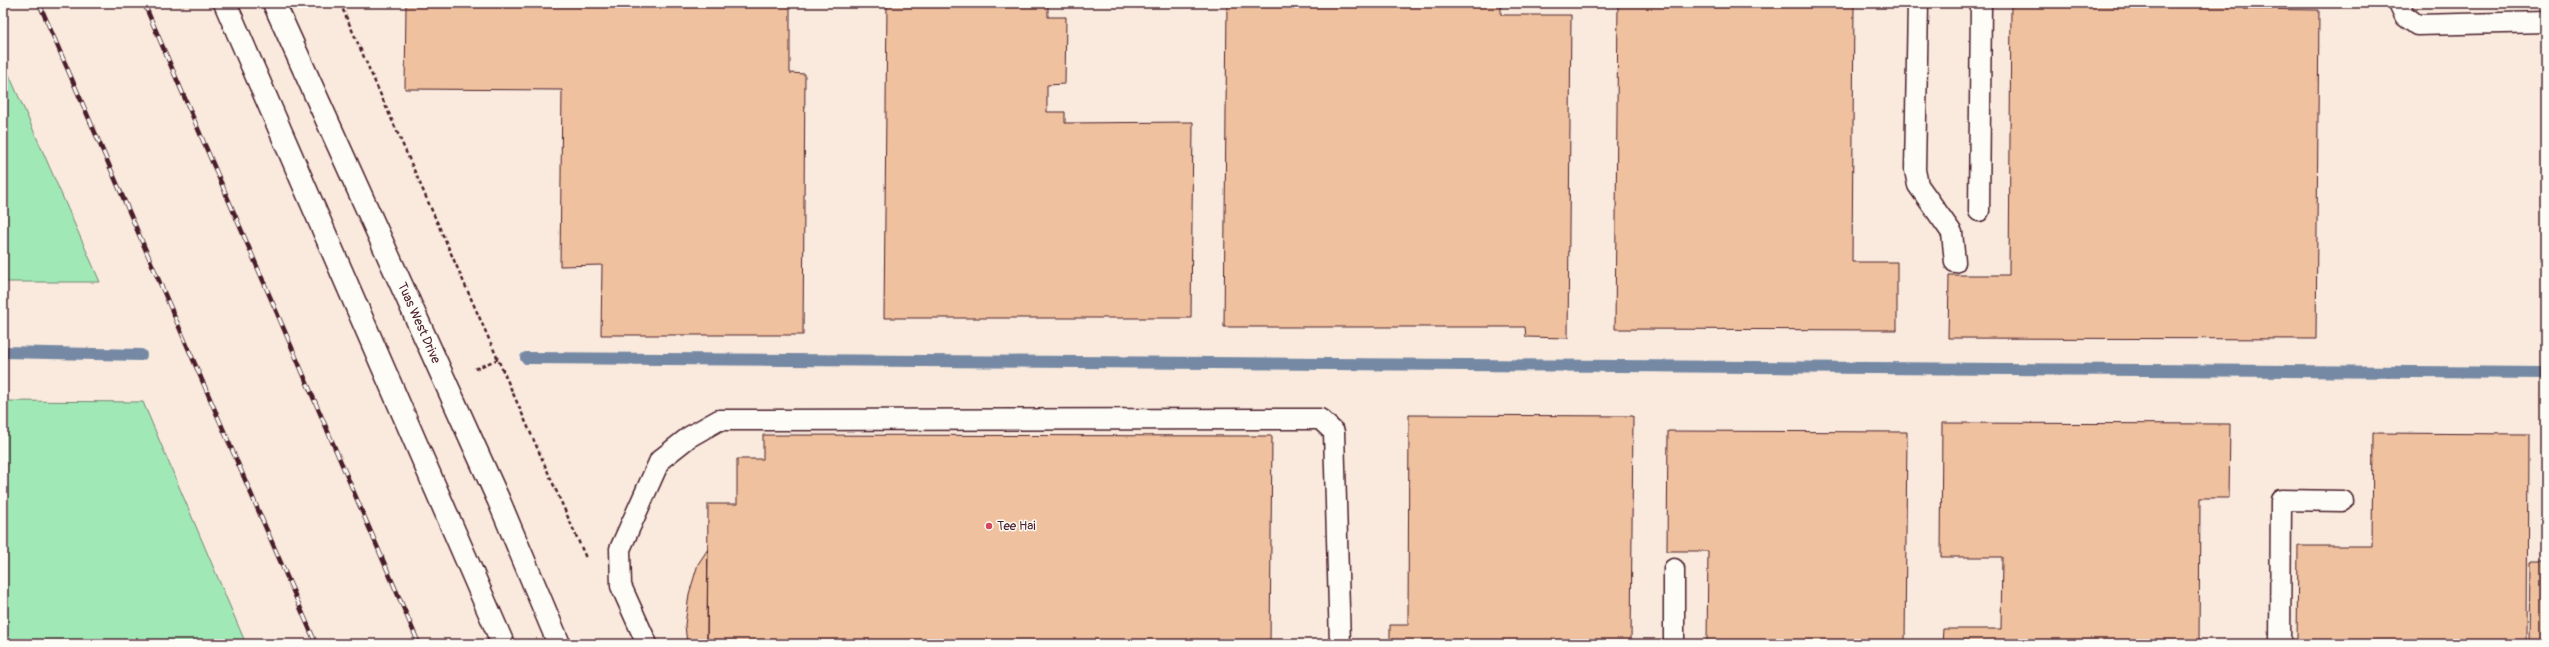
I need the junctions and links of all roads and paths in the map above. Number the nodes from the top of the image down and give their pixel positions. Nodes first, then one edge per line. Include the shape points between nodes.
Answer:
1 (225, 3) edge
2 (274, 3) edge
3 (340, 3) edge
4 (1918, 3) edge
5 (1981, 3) edge
6 (2399, 3) edge
7 (2546, 22) edge
8 (1979, 211) dead end
9 (1955, 262) dead end
10 (2343, 501) dead end
11 (588, 564) dead end
12 (1674, 569) dead end
13 (503, 644) edge
14 (559, 644) edge
15 (647, 644) edge
16 (1340, 644) edge
17 (1674, 644) edge
18 (2280, 644) edge

1 - 13 main road
2 - 14 main road, Tuas West Drive via 496,494
3 - 11 path
4 - 9 lane via 1915,170 1918,185 1952,233
5 - 8 lane
6 - 7 lane via 2405,16 2417,25
10 - 18 lane via 2281,500
12 - 17 lane
15 - 16 lane via 621,586 620,549 660,460 689,437 719,420 1320,419 1334,432

